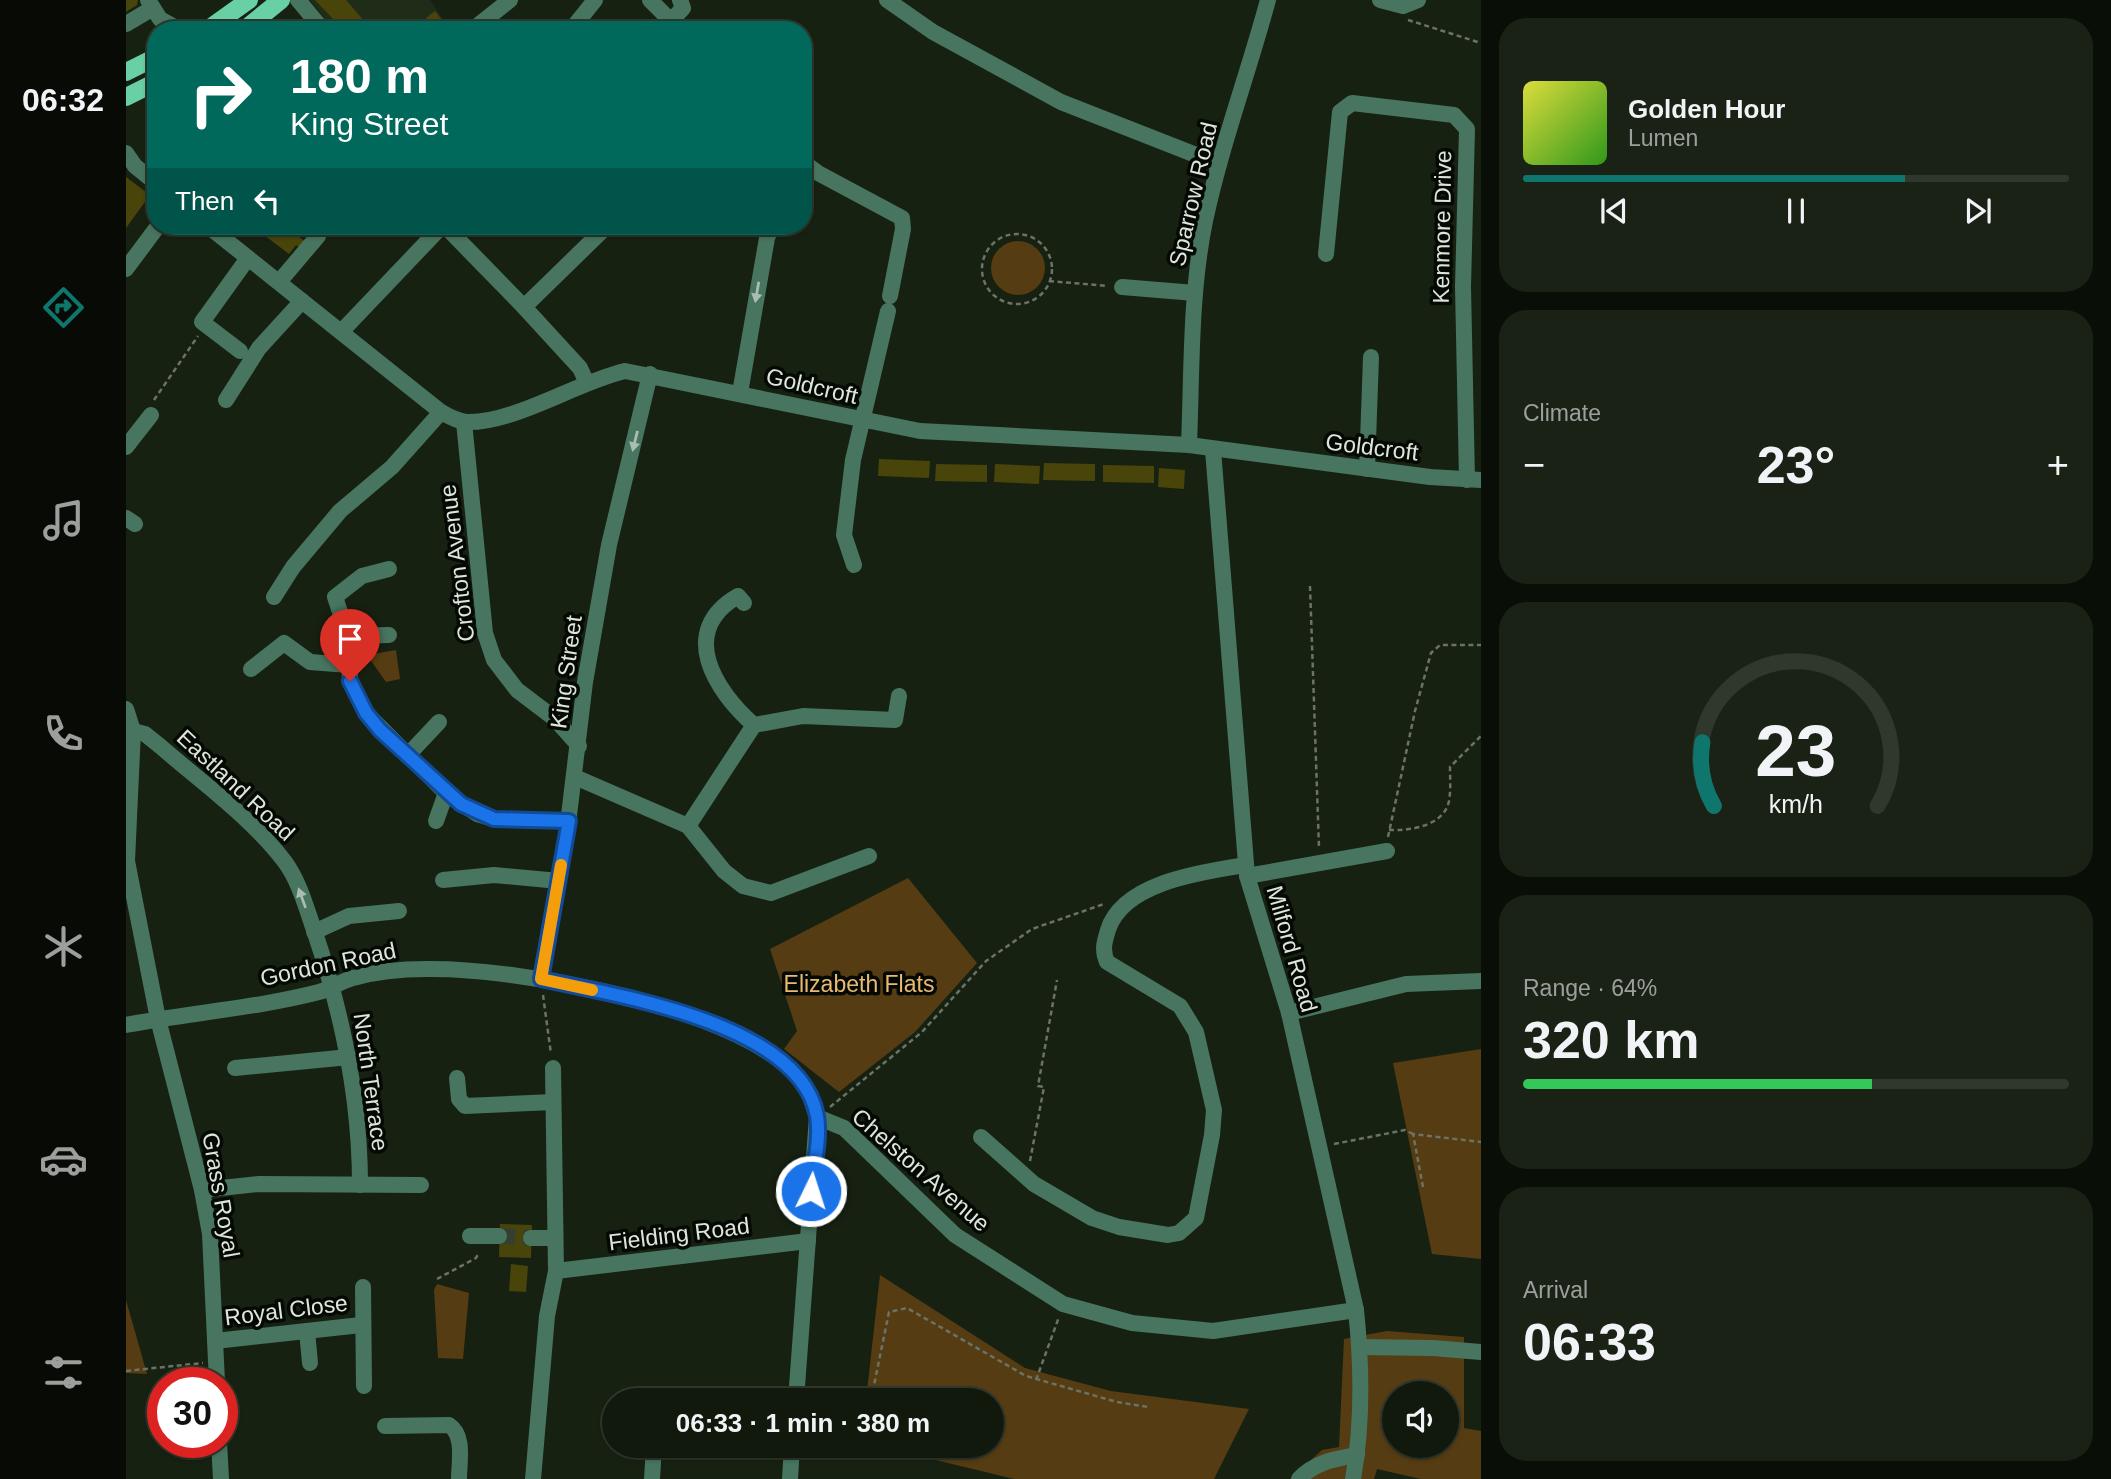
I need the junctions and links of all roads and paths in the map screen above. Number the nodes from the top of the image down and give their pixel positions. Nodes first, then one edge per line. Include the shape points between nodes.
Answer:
1 (249, 0) edge
2 (281, 0) edge
3 (298, 0) edge
4 (510, 0) edge
5 (595, 0) edge
6 (650, 0) edge
7 (680, 0) edge
8 (887, 0) edge
9 (1268, 0) edge
10 (1380, 0) edge
11 (1411, 3) edge
12 (155, 14) edge
13 (220, 21) edge
14 (255, 21) edge
15 (316, 21) edge
16 (487, 21) edge
17 (578, 21) edge
18 (672, 21) edge
19 (678, 21) edge
20 (126, 24) edge
21 (1481, 43) edge
22 (147, 59) edge
23 (126, 72) edge
24 (147, 86) edge
25 (126, 97) edge
26 (126, 153) edge
27 (1219, 164) junction
28 (812, 169) edge
29 (147, 176) edge
30 (151, 235) edge
31 (219, 235) edge
32 (318, 235) edge
33 (435, 235) edge
34 (453, 235) edge
35 (598, 235) edge
36 (768, 235) edge
37 (1326, 254) dead end
38 (248, 258) junction
39 (126, 269) edge
40 (1049, 281) junction
41 (279, 282) junction
42 (1122, 287) joint
43 (1195, 293) junction
44 (302, 301) junction
45 (524, 307) junction
46 (199, 320) junction
47 (341, 332) junction
48 (240, 351) dead end
49 (1371, 357) dead end
50 (650, 374) junction
51 (586, 382) junction
52 (740, 393) junction
53 (226, 400) dead end
54 (441, 412) junction
55 (151, 415) joint
56 (864, 421) junction
57 (464, 422) junction
58 (133, 427) edge
59 (1189, 445) junction
60 (126, 447) edge
61 (1213, 450) junction
62 (1367, 469) junction
63 (1474, 480) edge
64 (854, 565) dead end
65 (389, 569) dead end
66 (1310, 586) dead end
67 (744, 595) dead end
68 (274, 597) dead end
69 (389, 635) dead end
70 (348, 636) junction
71 (1481, 645) edge
72 (349, 664) junction
73 (251, 669) dead end
74 (899, 696) dead end
75 (126, 709) edge
76 (439, 722) dead end
77 (754, 725) junction
78 (133, 731) junction
79 (1481, 736) edge
80 (579, 746) junction
81 (407, 756) junction
82 (575, 777) junction
83 (446, 793) junction
84 (436, 821) dead end
85 (569, 821) junction
86 (688, 826) junction
87 (1388, 829) junction
88 (1387, 851) joint
89 (869, 856) dead end
90 (1320, 863) junction
91 (1247, 871) junction
92 (443, 880) dead end
93 (559, 881) junction
94 (1107, 903) dead end
95 (399, 911) dead end
96 (314, 932) junction
97 (541, 979) junction
98 (1057, 980) dead end
99 (1481, 981) edge
100 (333, 986) junction
101 (1289, 1013) junction
102 (158, 1019) junction
103 (126, 1026) edge
104 (349, 1057) junction
105 (235, 1068) dead end
106 (552, 1068) joint
107 (457, 1078) dead end
108 (553, 1102) junction
109 (817, 1117) junction
110 (1413, 1134) junction
111 (981, 1138) dead end
112 (1481, 1142) edge
113 (1317, 1147) junction
114 (1027, 1178) junction
115 (360, 1185) junction
116 (421, 1185) dead end
117 (1423, 1188) dead end
118 (202, 1190) junction
119 (485, 1236) dead end
120 (531, 1238) tunnel mouth
121 (555, 1238) junction
122 (808, 1241) junction
123 (556, 1271) junction
124 (437, 1279) dead end
125 (363, 1287) dead end
126 (1063, 1304) junction
127 (1356, 1310) junction
128 (362, 1325) junction
129 (307, 1331) junction
130 (215, 1342) junction
131 (1360, 1347) junction
132 (1481, 1352) edge
133 (217, 1361) junction
134 (310, 1363) dead end
135 (217, 1367) edge
136 (126, 1371) edge
137 (1037, 1380) junction
138 (364, 1386) dead end
139 (797, 1388) edge
140 (873, 1388) edge
141 (1148, 1407) dead end
142 (385, 1426) dead end
143 (1357, 1455) junction
144 (219, 1458) edge
145 (653, 1458) edge
146 (791, 1458) edge
147 (220, 1479) edge
148 (459, 1479) edge
149 (533, 1479) edge
150 (652, 1479) edge
151 (790, 1479) edge
152 (1299, 1479) edge
153 (1353, 1479) edge

1 - 13 main road
2 - 14 main road
3 - 15 street
4 - 16 street
5 - 17 street
6 - 18 street
7 - 19 street via 683,8
8 - 27 street via 933,32 1061,102
9 - 27 street, Sparrow Road
10 - 11 street
11 - 21 path via 1409,22
12 - 20 street
22 - 23 main road
24 - 25 main road
26 - 29 street
27 - 43 street, Sparrow Road
28 - 56 street via 902,218 904,229
30 - 39 street
31 - 38 street
32 - 41 street
33 - 47 street
34 - 45 street
35 - 45 street
36 -> 52 street
37 - 63 street, Kenmore Drive via 1340,112 1352,103 1454,115 1467,129 1463,287
38 - 41 street
38 - 46 street
40 - 40 path via 1052,270 1044,248 1025,235 1002,237 986,253 982,276 1003,301 1025,303 1036,298
40 - 42 path
41 - 44 street
42 - 43 street
43 - 59 street, Sparrow Road
44 - 47 street
44 - 53 street via 259,348
45 - 51 street via 580,368
46 - 48 street
46 - 55 path via 159,390
47 - 54 street
49 - 62 street
50 - 51 street, Goldcroft via 625,371
50 - 52 street, Goldcroft
50 -> 80 street, King Street via 609,545 585,682
51 - 57 street, Goldcroft via 491,420
52 - 56 street, Goldcroft
54 - 57 street
54 - 68 street via 392,467 340,511
55 - 58 street
56 - 59 street, Goldcroft via 920,431
56 - 64 street via 853,460 844,535
57 - 80 street, Crofton Avenue via 485,634 494,660 517,690 554,718
58 - 60 street
59 - 61 street, Goldcroft
61 - 62 street, Goldcroft
61 - 91 street, Milford Road
62 - 63 street, Goldcroft
65 - 70 street via 362,576 335,597
66 - 90 path
67 - 77 street via 714,616 705,640 710,671 732,706
69 - 70 street
70 - 72 street
71 - 87 path via 1440,645 1431,653
72 - 73 street via 310,662 284,643
72 - 81 street via 350,681 366,713
74 - 77 street via 895,720 803,716
75 - 78 street
76 - 81 street
77 - 86 street
96 -> 78 street, Eastland Road via 285,862 160,746
78 - 102 street, Grass Royal via 127,861
79 - 87 path via 1450,767 1449,803 1443,814 1423,828
80 - 82 street, King Street
81 - 83 street
82 - 85 street, King Street
82 - 86 street
83 - 84 street
83 - 85 street via 477,814 494,819
85 - 93 street, King Street
86 - 89 street via 723,871 743,886 771,892
87 - 88 path
88 - 90 street
90 - 91 street
91 - 101 street, Milford Road
91 - 114 street via 1194,874 1144,892 1125,904 1110,923 1103,952 1107,962 1180,1006 1196,1032 1214,1110 1196,1218 1179,1233 1168,1235 1119,1227 1092,1217
92 - 93 street via 494,875
93 - 97 street, King Street
94 - 109 path via 1032,929 986,961 922,1032
95 - 96 street via 349,916
96 - 100 street, Eastland Road
97 - 100 street, Gordon Road via 426,968 354,978
97 - 106 path
97 - 109 street, Gordon Road via 631,999 747,1038 805,1084
98 - 114 path
99 - 101 street via 1406,984
100 - 102 street, Gordon Road
100 - 104 street, North Terrace
101 - 113 street, Milford Road
102 - 103 street, Gordon Road
102 - 118 street, Grass Royal
104 - 105 street
104 - 115 street, North Terrace
106 - 108 street
107 - 108 street via 459,1099 465,1106
108 - 121 street
109 - 122 street
109 - 126 street, Chelston Avenue via 844,1128 955,1235
110 - 112 path
110 - 113 path via 1405,1130
110 - 117 path
111 - 114 street
113 - 127 street, Milford Road
115 - 116 street, North Terrace
115 - 118 street, North Terrace via 259,1184
118 - 130 street, Grass Royal via 210,1234
119 - 124 path via 476,1258
120 - 121 street
121 - 123 street
122 - 123 street, Fielding Road
122 - 139 street
123 - 149 street via 547,1316
125 - 128 street, Royal Close
126 - 127 street, Chelston Avenue via 1132,1323 1213,1331
126 - 137 path
127 - 131 street, Milford Road
128 - 129 street, Royal Close
128 - 138 street, Royal Close
129 - 130 street, Royal Close
129 - 134 street
130 - 133 street, Grass Royal
131 - 132 street
131 - 143 street, Milford Road
133 - 135 street, Grass Royal
133 - 136 path
137 - 140 path via 907,1308 896,1308 889,1312
137 - 141 path
142 - 148 street via 449,1425 455,1429
143 - 152 street via 1322,1463
143 - 153 street, Milford Road
144 - 147 street
145 - 150 street
146 - 151 street

